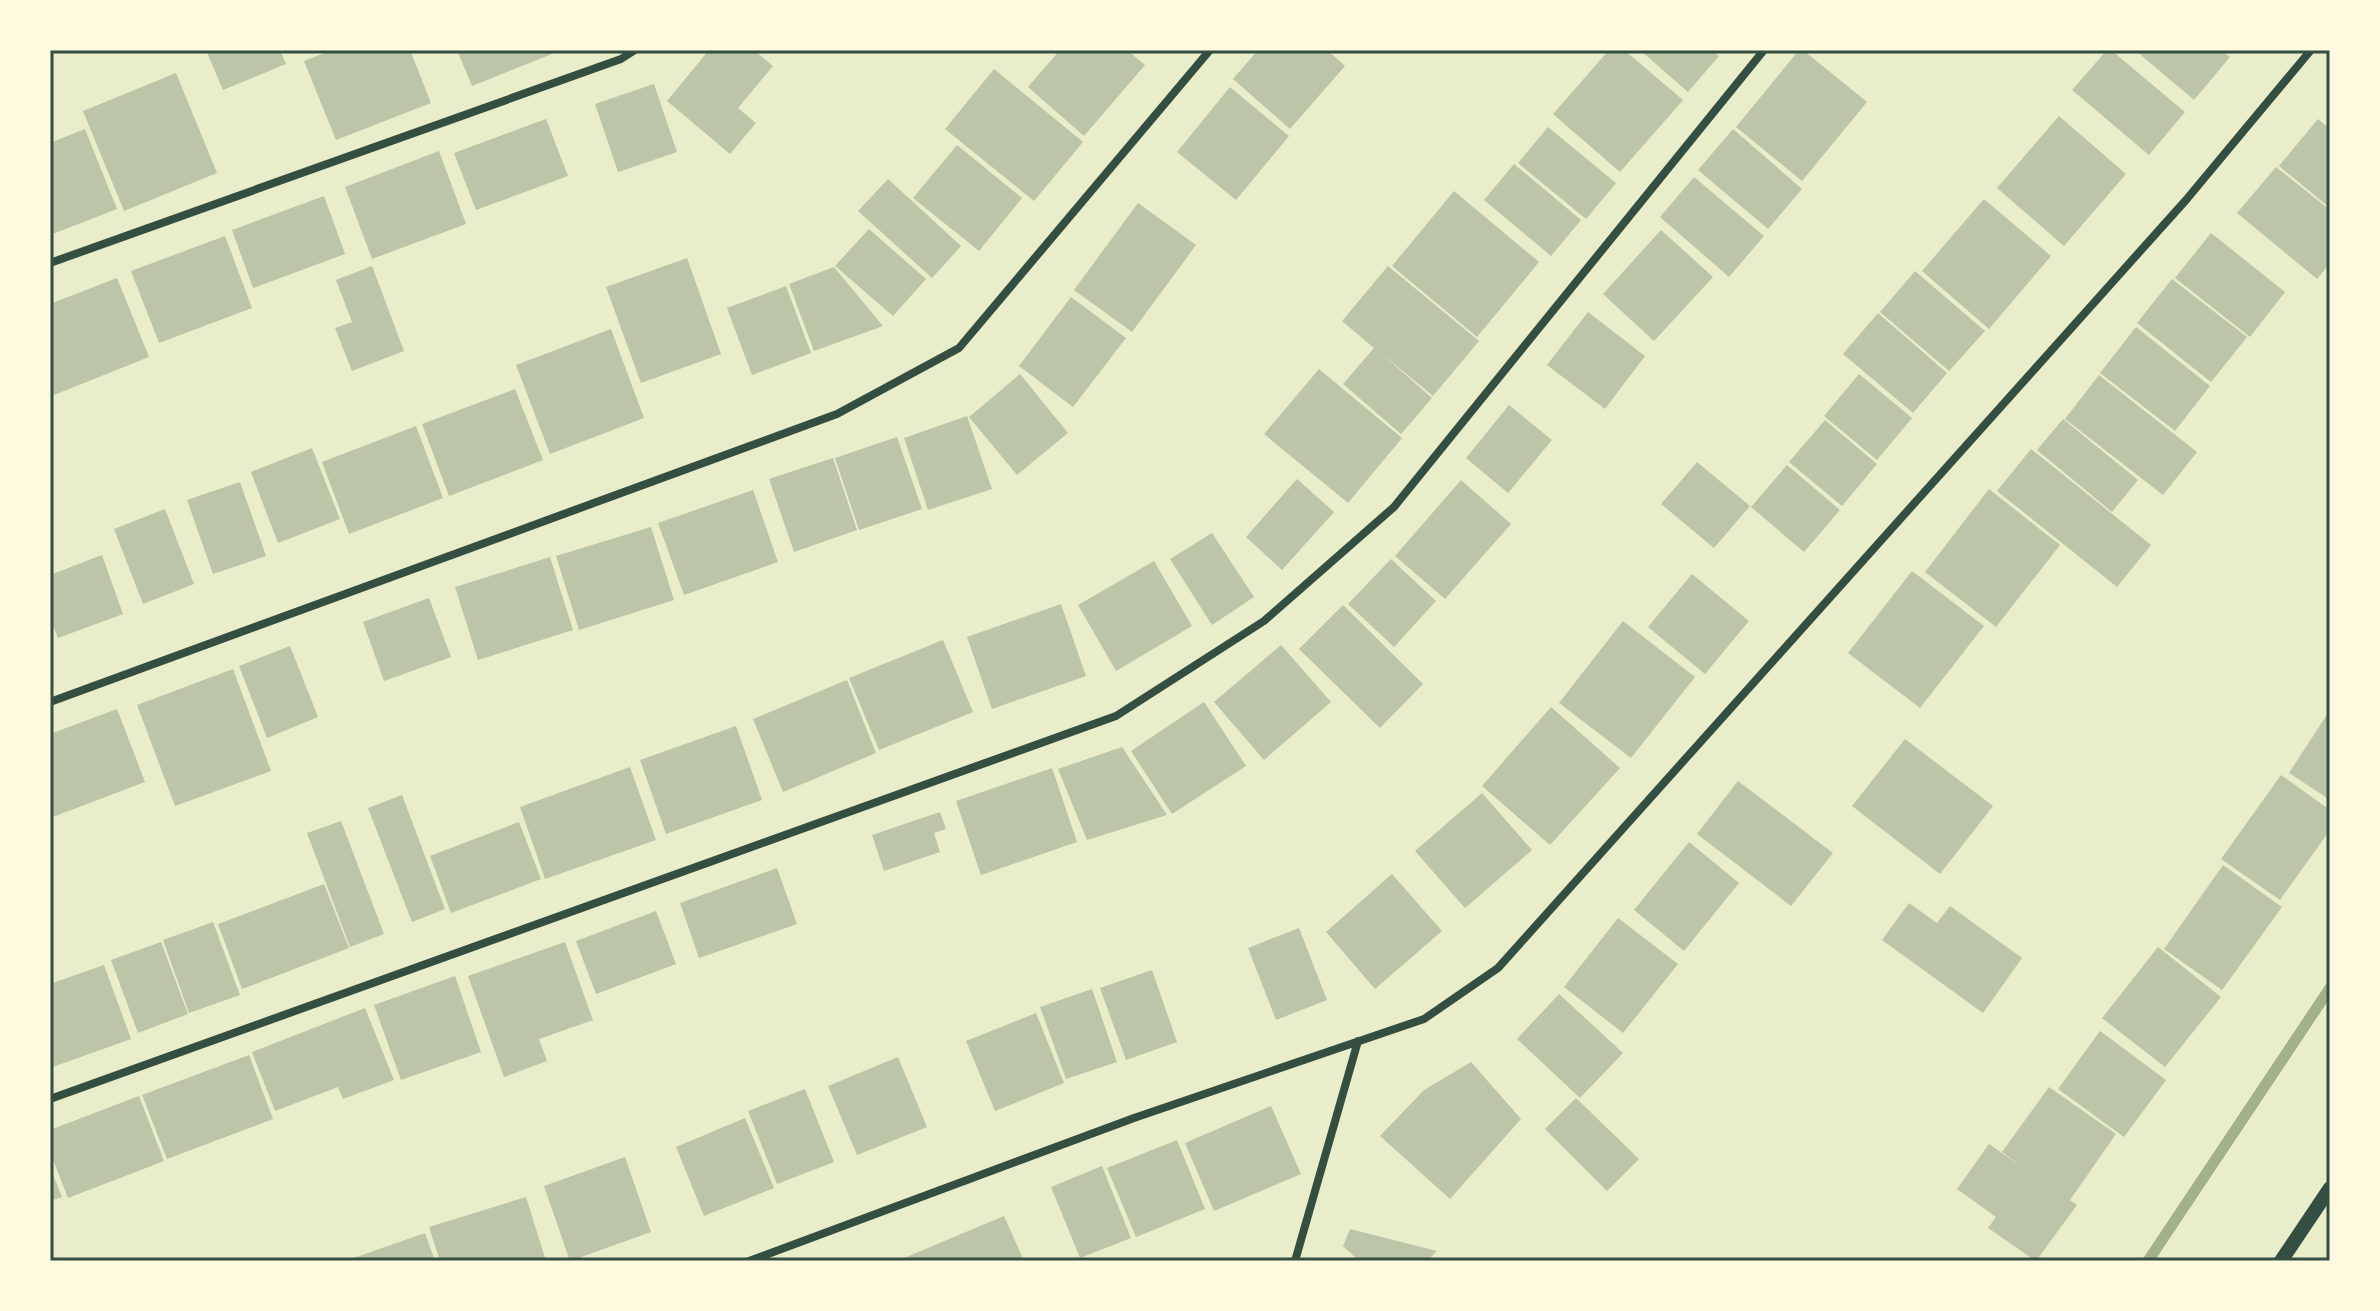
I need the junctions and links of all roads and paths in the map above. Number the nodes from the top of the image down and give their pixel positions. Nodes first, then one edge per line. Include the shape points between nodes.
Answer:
1 (635, 50) edge
2 (1210, 50) edge
3 (1764, 50) edge
4 (2311, 50) edge
5 (50, 263) edge
6 (50, 702) edge
7 (1358, 1041) junction
8 (50, 1099) edge
9 (2330, 1188) edge
10 (749, 1261) edge
11 (1295, 1261) edge
12 (2281, 1261) edge

1 - 5 street
2 - 6 street via 959,348 837,414
3 - 8 street via 1394,507 1264,621 1116,716
4 - 7 street via 2186,200 1498,968 1424,1019
7 - 10 street
7 - 11 street
9 - 12 street

